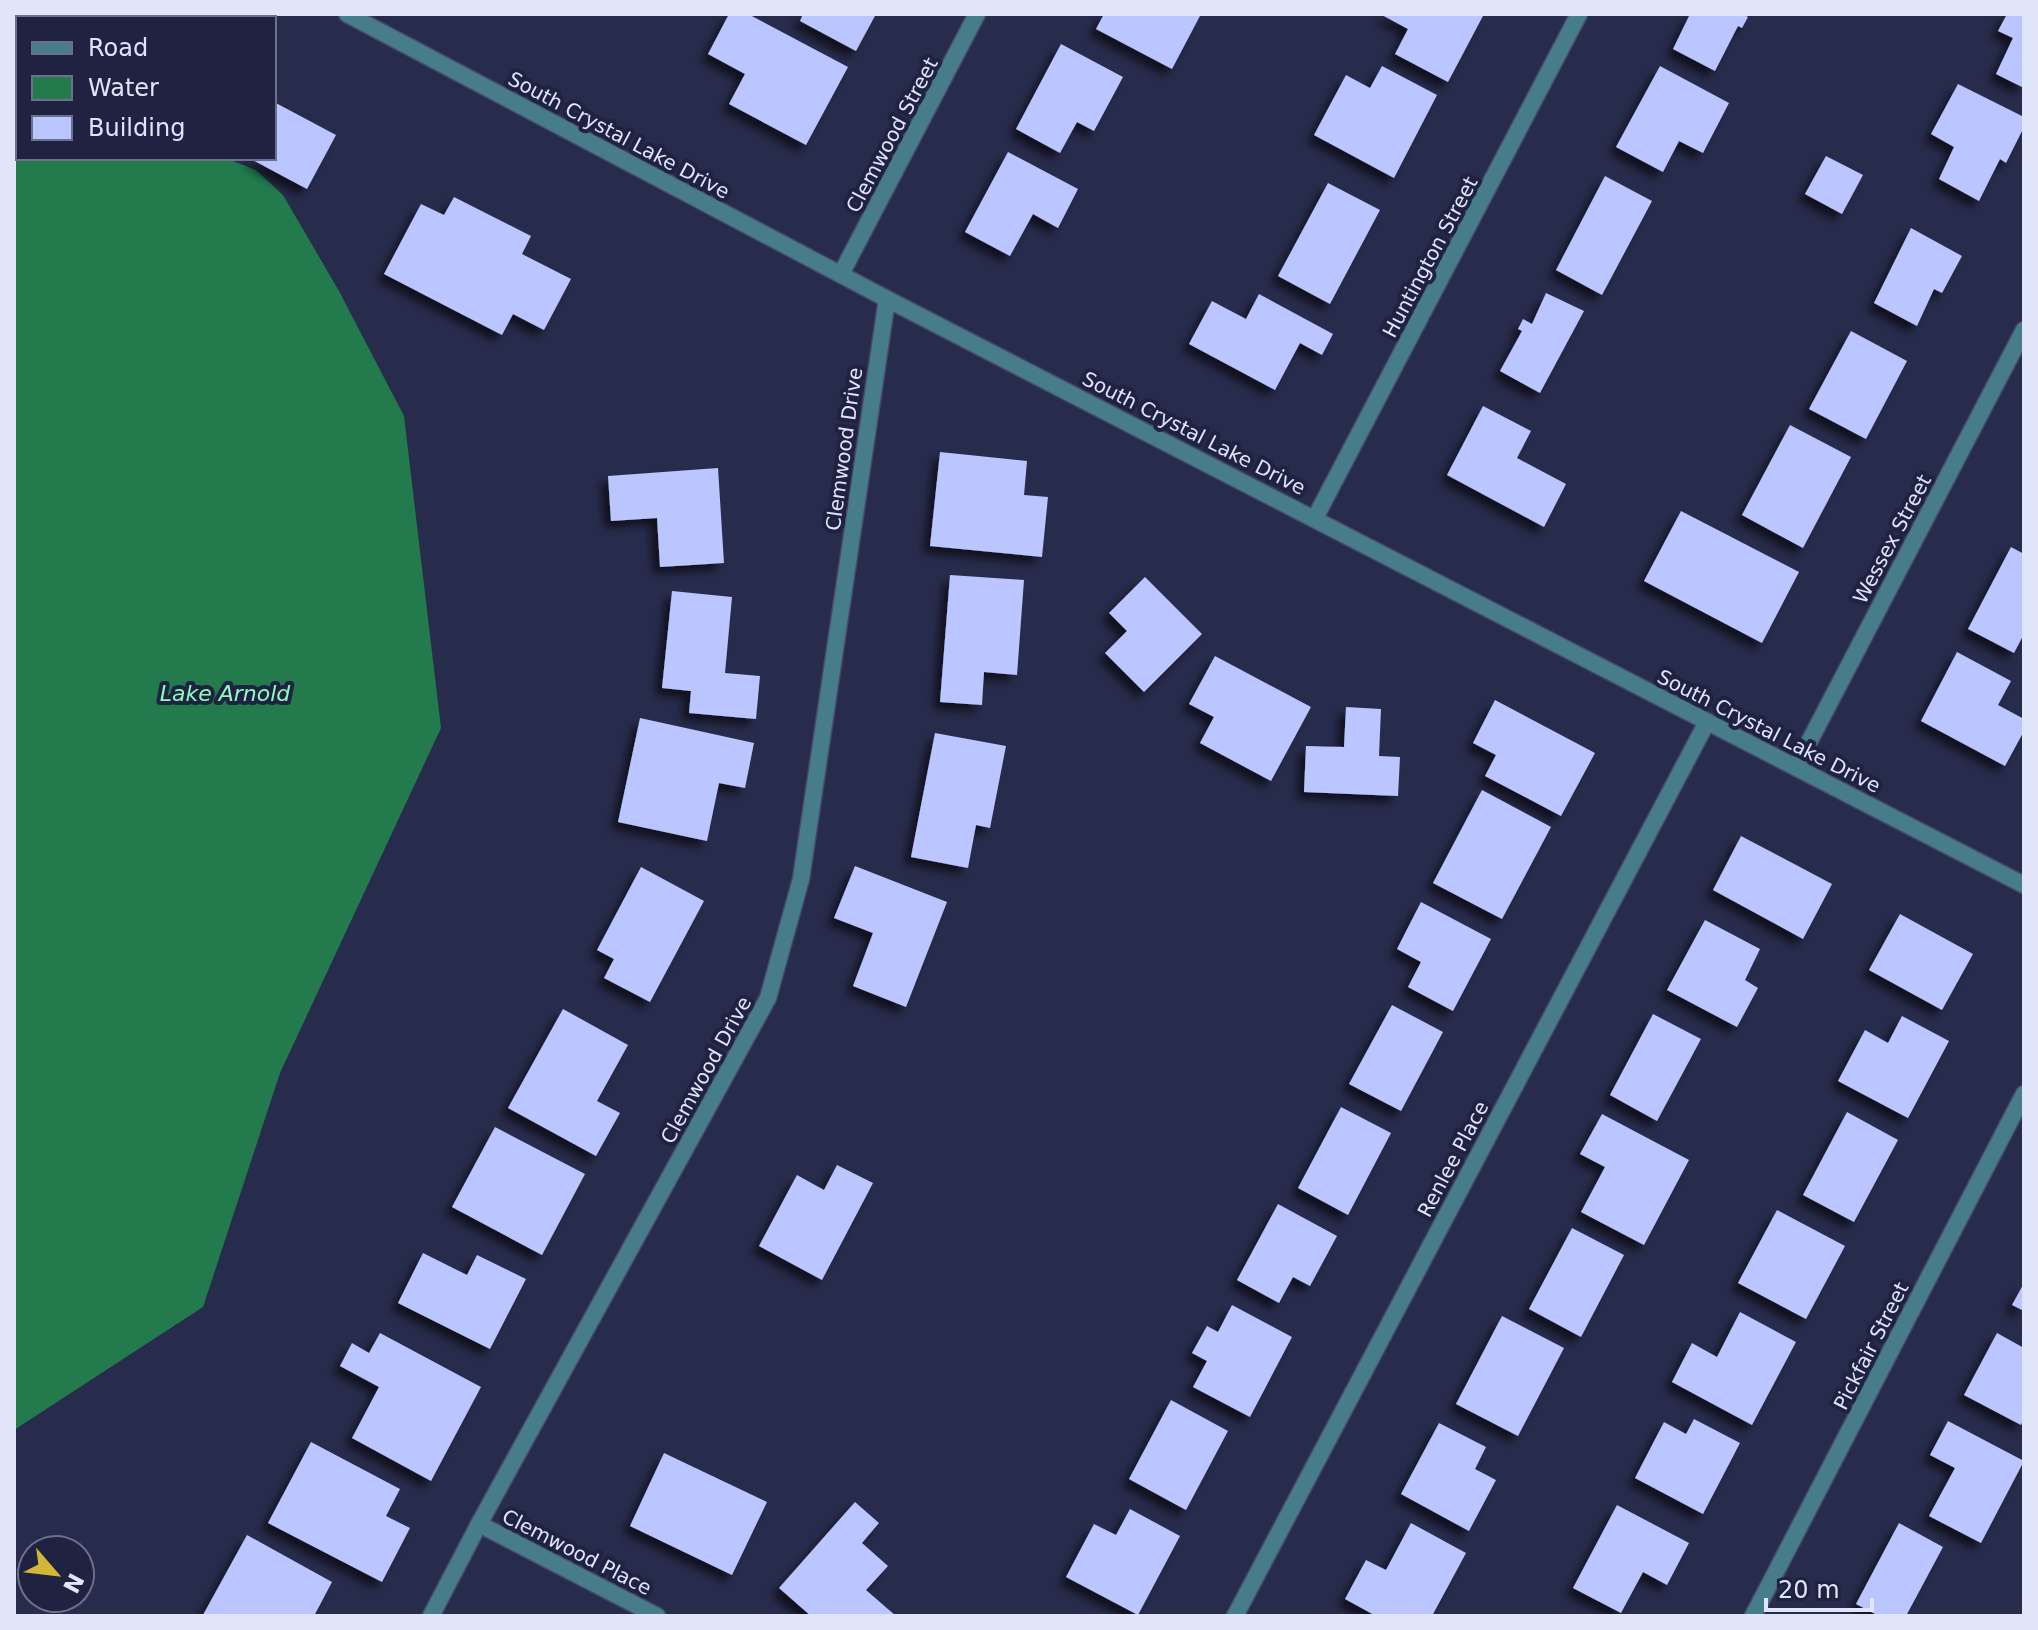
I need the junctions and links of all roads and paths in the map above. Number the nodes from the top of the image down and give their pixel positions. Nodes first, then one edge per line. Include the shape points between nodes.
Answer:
1 (347, 14) edge
2 (977, 14) edge
3 (1579, 14) edge
4 (841, 274) junction
5 (887, 299) junction
6 (2024, 330) edge
7 (1315, 518) junction
8 (1707, 722) junction
9 (1796, 767) junction
10 (2024, 885) edge
11 (2024, 1094) edge
12 (479, 1524) junction
13 (431, 1616) edge
14 (657, 1616) edge
15 (1235, 1616) edge
16 (1753, 1616) edge

1 - 4 street, South Crystal Lake Drive
2 - 4 street, Clemwood Street
3 - 7 street, Huntington Street
4 - 5 street, South Crystal Lake Drive
5 - 7 street, South Crystal Lake Drive
5 - 12 street, Clemwood Drive via 801,879 768,998
6 - 9 street, Wessex Street
7 - 8 street, South Crystal Lake Drive
8 - 9 street, South Crystal Lake Drive
8 - 15 street, Renlee Place
9 - 10 street, South Crystal Lake Drive
11 - 16 street, Pickfair Street
12 - 13 street, Clemwood Drive
12 - 14 street, Clemwood Place

